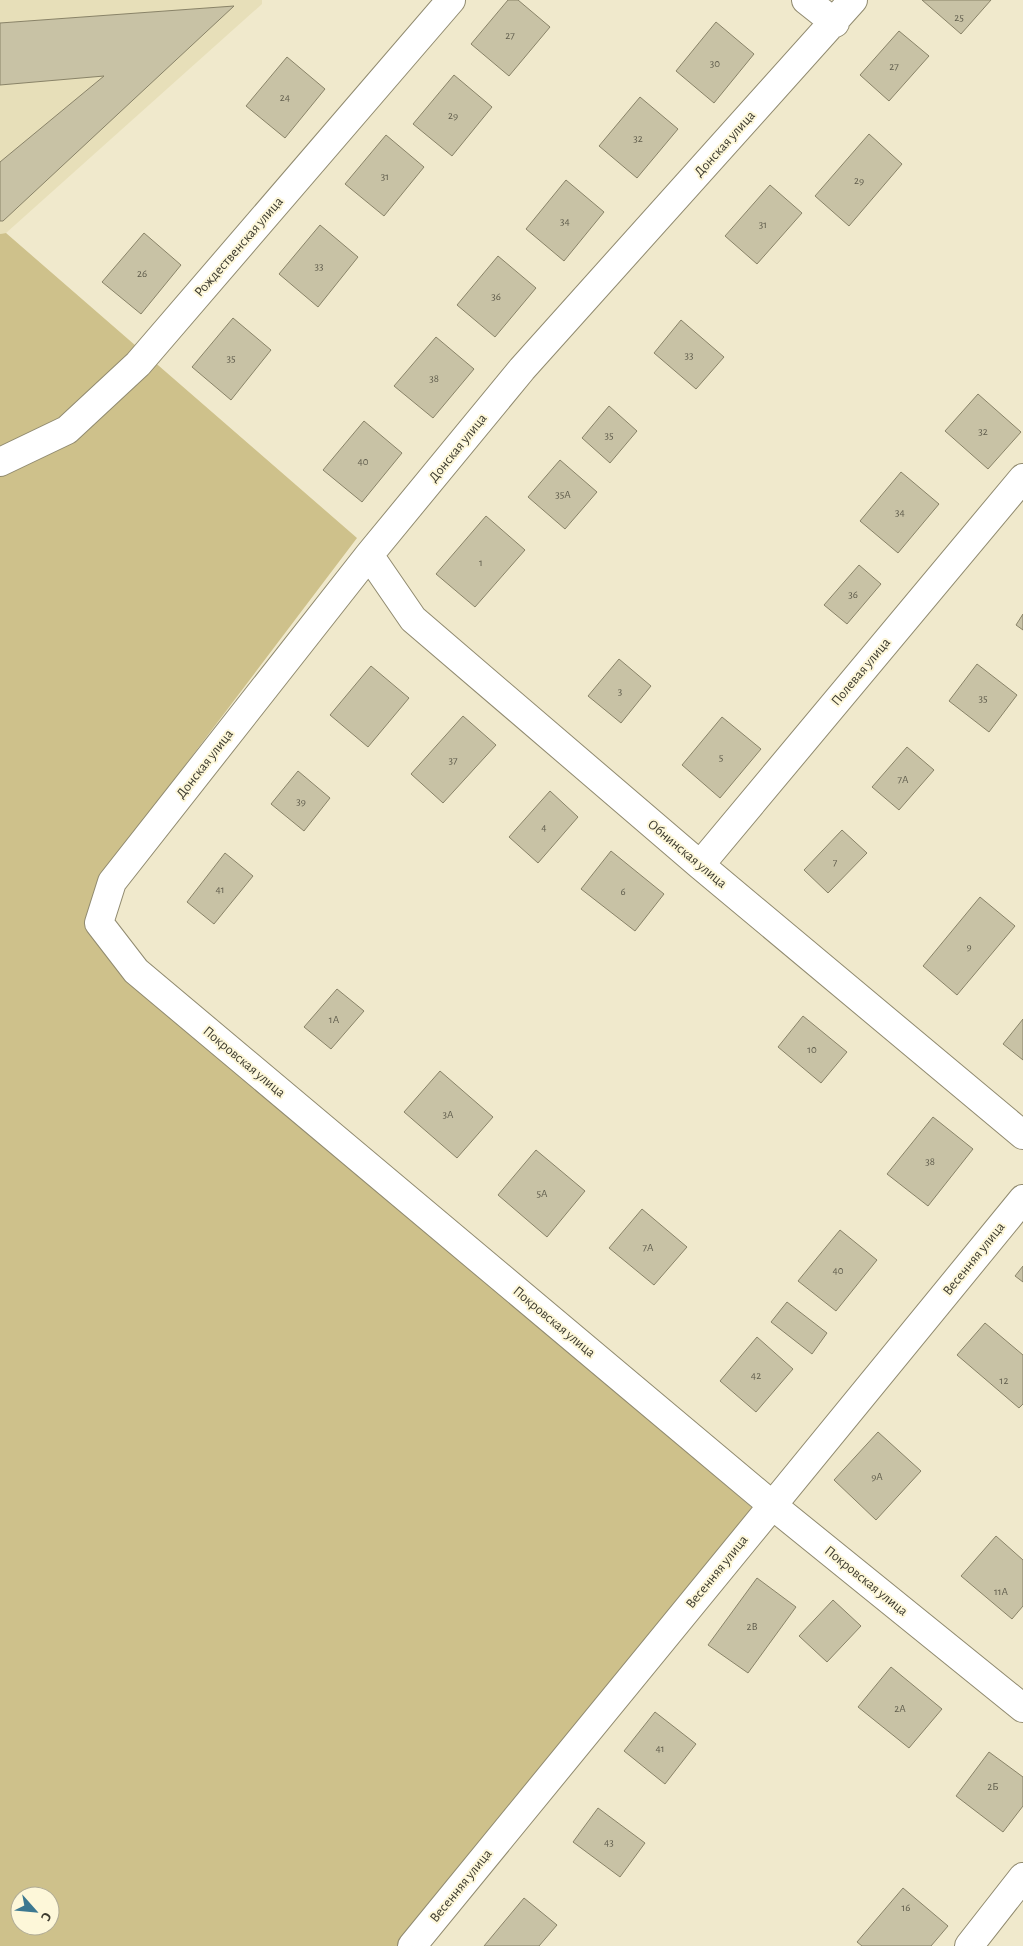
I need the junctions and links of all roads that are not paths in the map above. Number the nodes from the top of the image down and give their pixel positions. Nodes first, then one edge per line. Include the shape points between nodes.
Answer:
1 (451, 0) edge
2 (806, 0) edge
3 (853, 0) edge
4 (835, 23) junction
5 (0, 462) edge
6 (1023, 478) edge
7 (369, 555) junction
8 (700, 865) junction
9 (99, 923) joint
10 (1023, 1136) edge
11 (1023, 1199) edge
12 (772, 1505) junction
13 (1023, 1708) edge
14 (1023, 1877) edge
15 (412, 1946) edge
16 (969, 1946) edge

1 - 5 street, Рождественская улица via 138,364 67,430
2 - 4 street
3 - 4 street, Донская улица
4 - 7 street, Донская улица via 522,369
6 - 8 street, Полевая улица
7 - 8 street, Обнинская улица via 413,618
7 - 9 street, Донская улица via 112,882
8 - 10 street, Обнинская улица
9 - 12 street, Покровская улица via 136,971
11 - 12 street, Весенняя улица
12 - 13 street, Покровская улица
12 - 15 street, Весенняя улица
14 - 16 street

